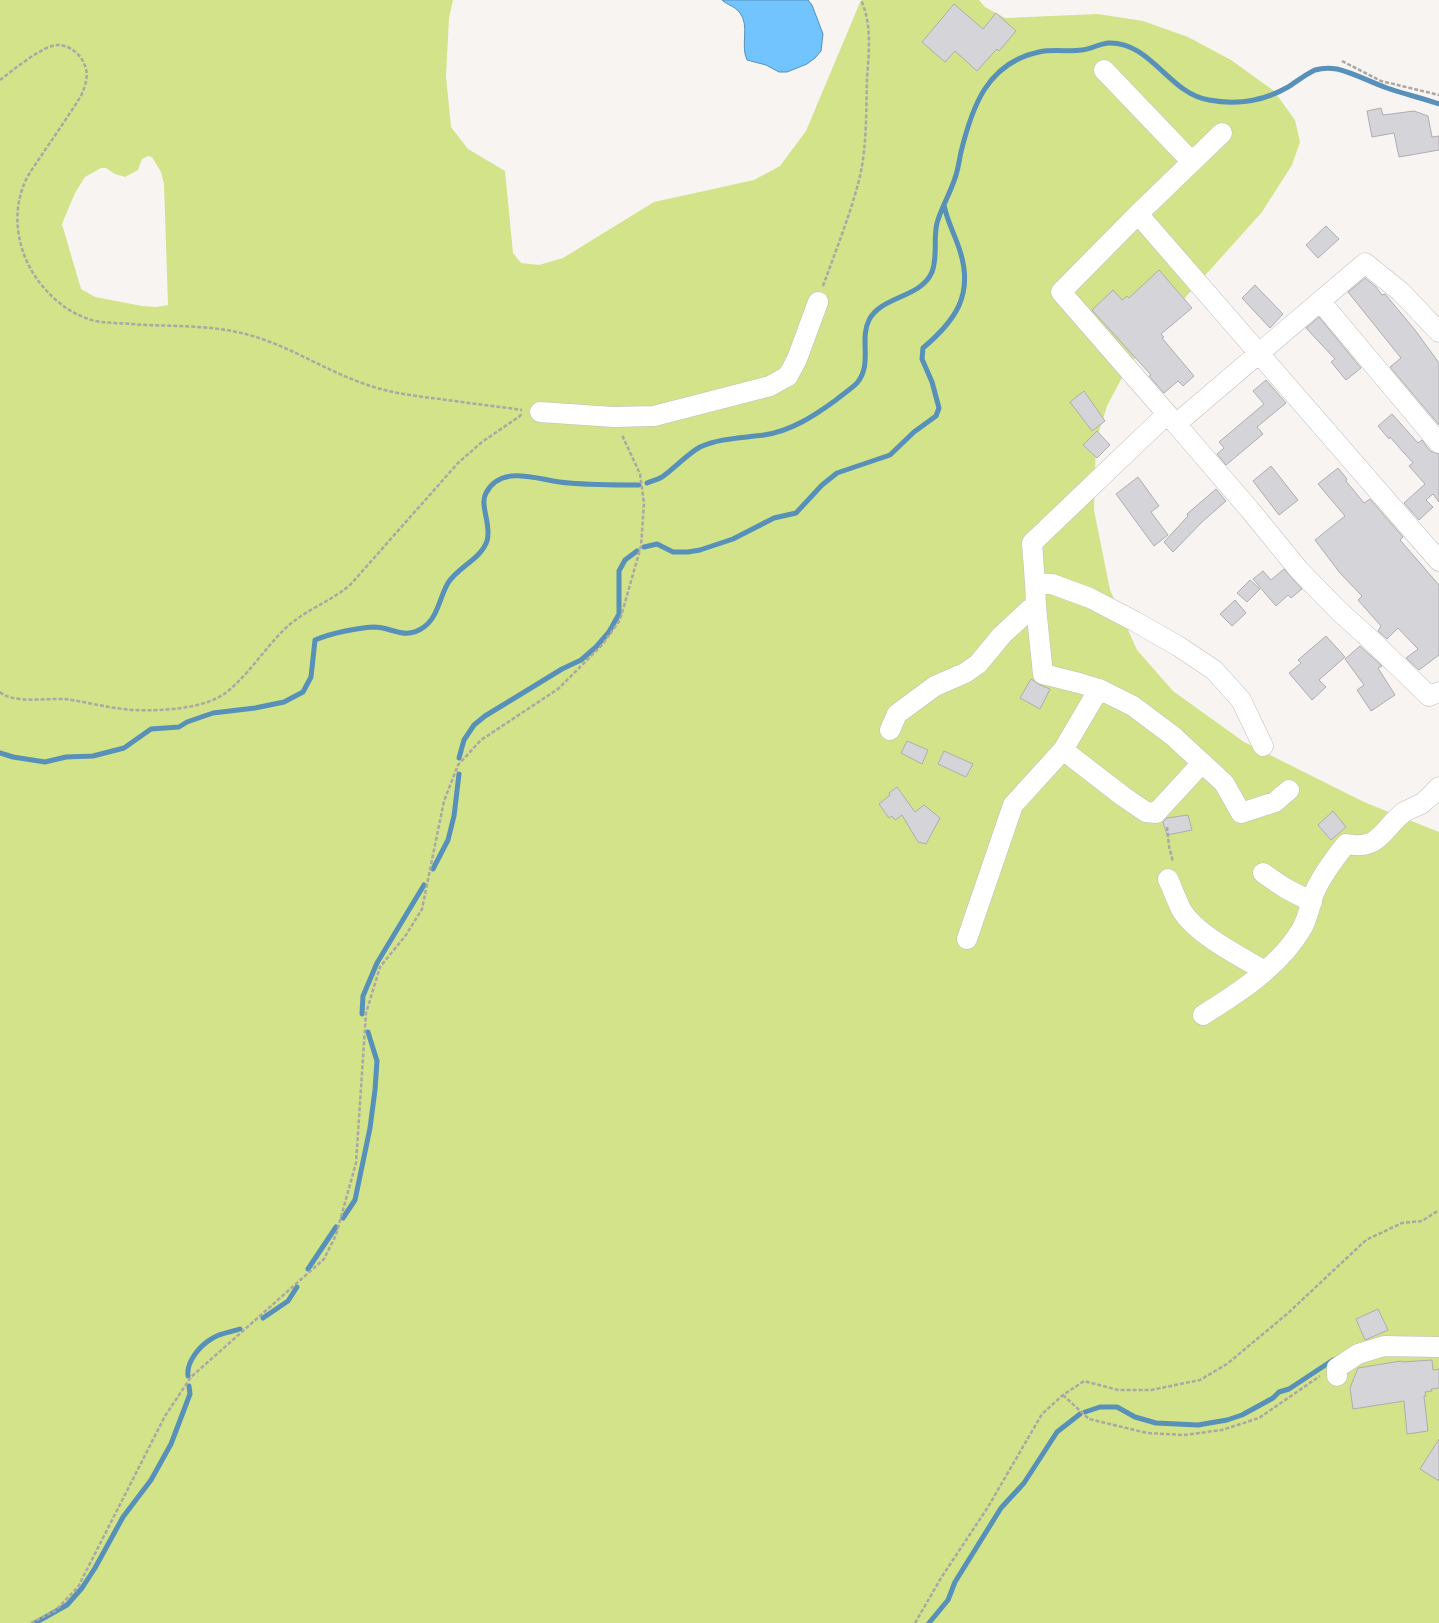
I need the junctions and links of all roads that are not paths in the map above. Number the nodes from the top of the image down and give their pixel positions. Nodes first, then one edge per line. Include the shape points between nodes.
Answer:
1 (1104, 70) dead end
2 (1222, 133) dead end
3 (1192, 162) junction
4 (1138, 214) junction
5 (818, 302) road end
6 (1321, 302) junction
7 (1439, 332) edge
8 (1259, 354) junction
9 (532, 411) road end
10 (1171, 419) junction
11 (1439, 443) edge
12 (1439, 561) edge
13 (1035, 583) junction
14 (1036, 607) junction
15 (1099, 689) junction
16 (1439, 692) edge
17 (890, 730) dead end
18 (1263, 746) dead end
19 (1063, 750) junction
20 (1202, 763) junction
21 (1439, 787) edge
22 (1289, 790) dead end
23 (1263, 873) dead end
24 (1171, 886) road end
25 (1312, 902) junction
26 (967, 939) dead end
27 (1265, 971) junction
28 (1202, 1015) dead end
29 (1439, 1346) edge
30 (1337, 1376) road end

1 - 3 street
2 - 3 street
3 - 4 street
4 - 8 street
4 - 10 street via 1061,292
5 - 9 street via 788,376 770,386 654,416 613,417
6 - 7 street via 1365,263 1401,292
6 - 8 street
6 - 11 street
8 - 10 street
8 - 12 street
10 - 13 street via 1032,543
10 - 16 street via 1299,570 1339,611 1429,696
13 - 14 street
13 - 18 street via 1052,584 1090,598 1178,646 1214,670 1241,700
14 - 15 street via 1043,674
14 - 17 street via 1030,609 1002,635 978,664 965,673 935,686 897,714
15 - 19 street
15 - 20 street via 1133,706 1173,736
19 - 20 street via 1146,812 1156,813
19 - 26 street via 1013,805
20 - 22 street via 1224,783 1241,813 1275,802
21 - 25 street via 1421,804 1404,812 1377,839 1357,847 1346,844 1326,871
23 - 25 street
24 - 27 street via 1182,911 1193,925 1239,957
25 - 27 street via 1302,930 1278,960
27 - 28 street via 1235,995
29 - 30 street via 1384,1346 1358,1354 1337,1368

